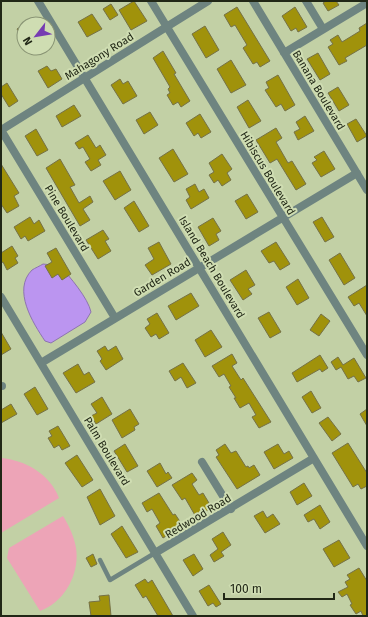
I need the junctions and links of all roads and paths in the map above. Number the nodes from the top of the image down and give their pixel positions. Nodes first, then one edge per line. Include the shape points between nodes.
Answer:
1 (38, 1) edge
2 (151, 1) edge
3 (208, 1) edge
4 (252, 1) edge
5 (306, 1) edge
6 (367, 3) edge
7 (167, 27) junction
8 (323, 30) junction
9 (284, 53) junction
10 (85, 78) junction
11 (1, 130) edge
12 (357, 173) junction
13 (367, 190) edge
14 (282, 218) junction
15 (200, 268) junction
16 (1, 297) edge
17 (115, 318) junction
18 (367, 355) edge
19 (41, 363) junction
20 (314, 458) junction
21 (202, 462) dead end
22 (231, 509) junction
23 (367, 546) edge
24 (156, 553) junction
25 (100, 560) dead end
26 (193, 616) edge

1 - 10 street, Island Beach Boulevard
2 - 7 street, Hibiscus Boulevard
3 - 7 street, Mahagony Road
4 - 9 street, Banana Boulevard
5 - 8 street
6 - 8 street
7 - 10 street, Mahagony Road
7 - 14 street, Hibiscus Boulevard
8 - 9 street
9 - 12 street, Banana Boulevard
10 - 11 street, Mahagony Road
10 - 15 street, Island Beach Boulevard
11 - 17 street, Pine Boulevard
12 - 13 street, Banana Boulevard
12 - 14 street, Garden Road
14 - 15 street, Garden Road
14 - 18 street, Hibiscus Boulevard
15 - 17 street, Garden Road
15 - 20 street, Island Beach Boulevard
16 - 19 street, Palm Boulevard
17 - 19 street, Garden Road
19 - 24 street, Palm Boulevard
20 - 22 street, Redwood Road
20 - 23 street, Island Beach Boulevard
21 - 22 street
22 - 24 street, Redwood Road
24 - 25 lane, Redwood Road via 110,580
24 - 26 street, Palm Boulevard

